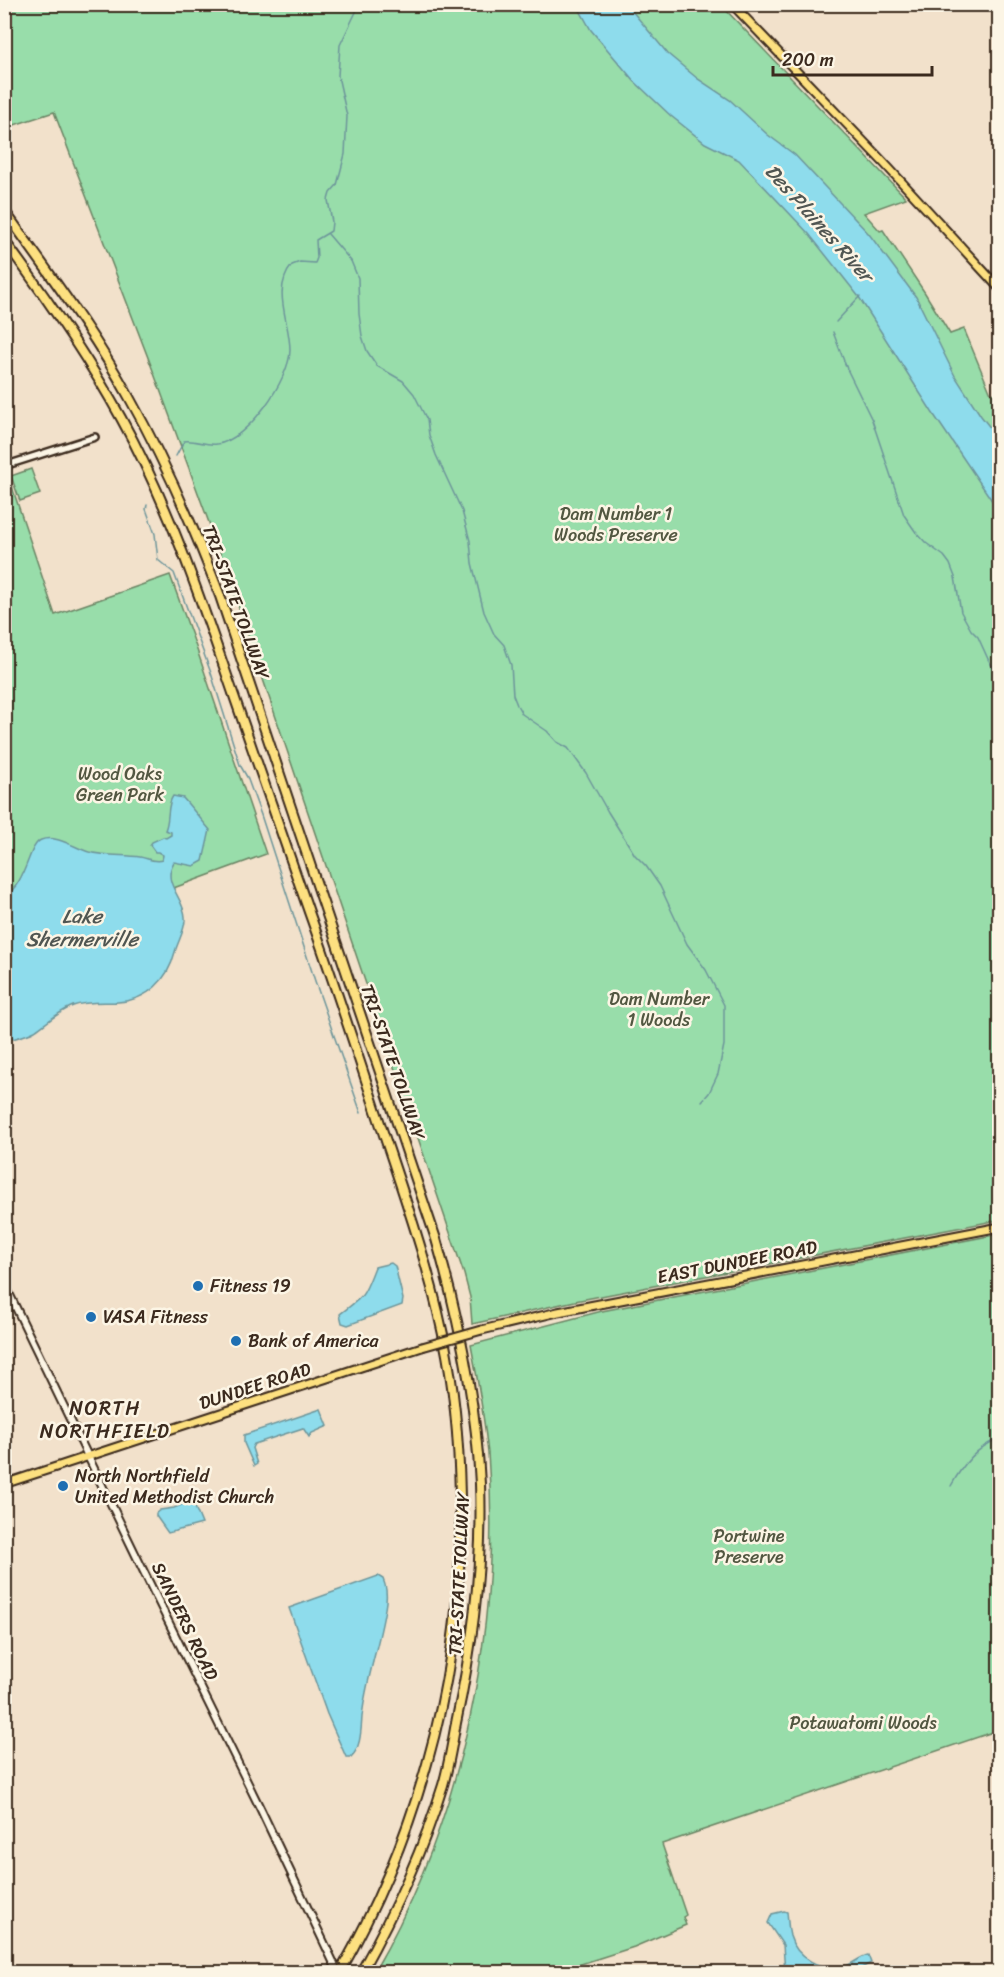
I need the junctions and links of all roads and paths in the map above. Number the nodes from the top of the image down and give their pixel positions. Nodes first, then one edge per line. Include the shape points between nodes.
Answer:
1 (732, 4) edge
2 (4, 210) edge
3 (4, 240) edge
4 (999, 289) edge
5 (95, 437) dead end
6 (4, 466) edge
7 (999, 1227) edge
8 (4, 1283) edge
9 (482, 1330) joint
10 (88, 1456) junction
11 (4, 1484) edge
12 (339, 1972) edge
13 (361, 1972) edge

1 - 4 main road
2 - 13 highway, TRI-STATE TOLLWAY via 86,326 129,395 198,540 436,1239 464,1351 480,1484 476,1606 469,1665 443,1784 420,1849
3 - 12 highway, TRI-STATE TOLLWAY via 68,330 123,421 188,566 384,1134 428,1274 447,1355 456,1419 460,1540 458,1598 448,1666 434,1738 399,1850 371,1916
5 - 6 street
7 - 9 main road, EAST DUNDEE ROAD via 601,1303
8 - 10 main road, SANDERS ROAD
9 - 10 main road, DUNDEE ROAD, bridge
10 - 11 main road, DUNDEE ROAD
10 - 12 main road, SANDERS ROAD

